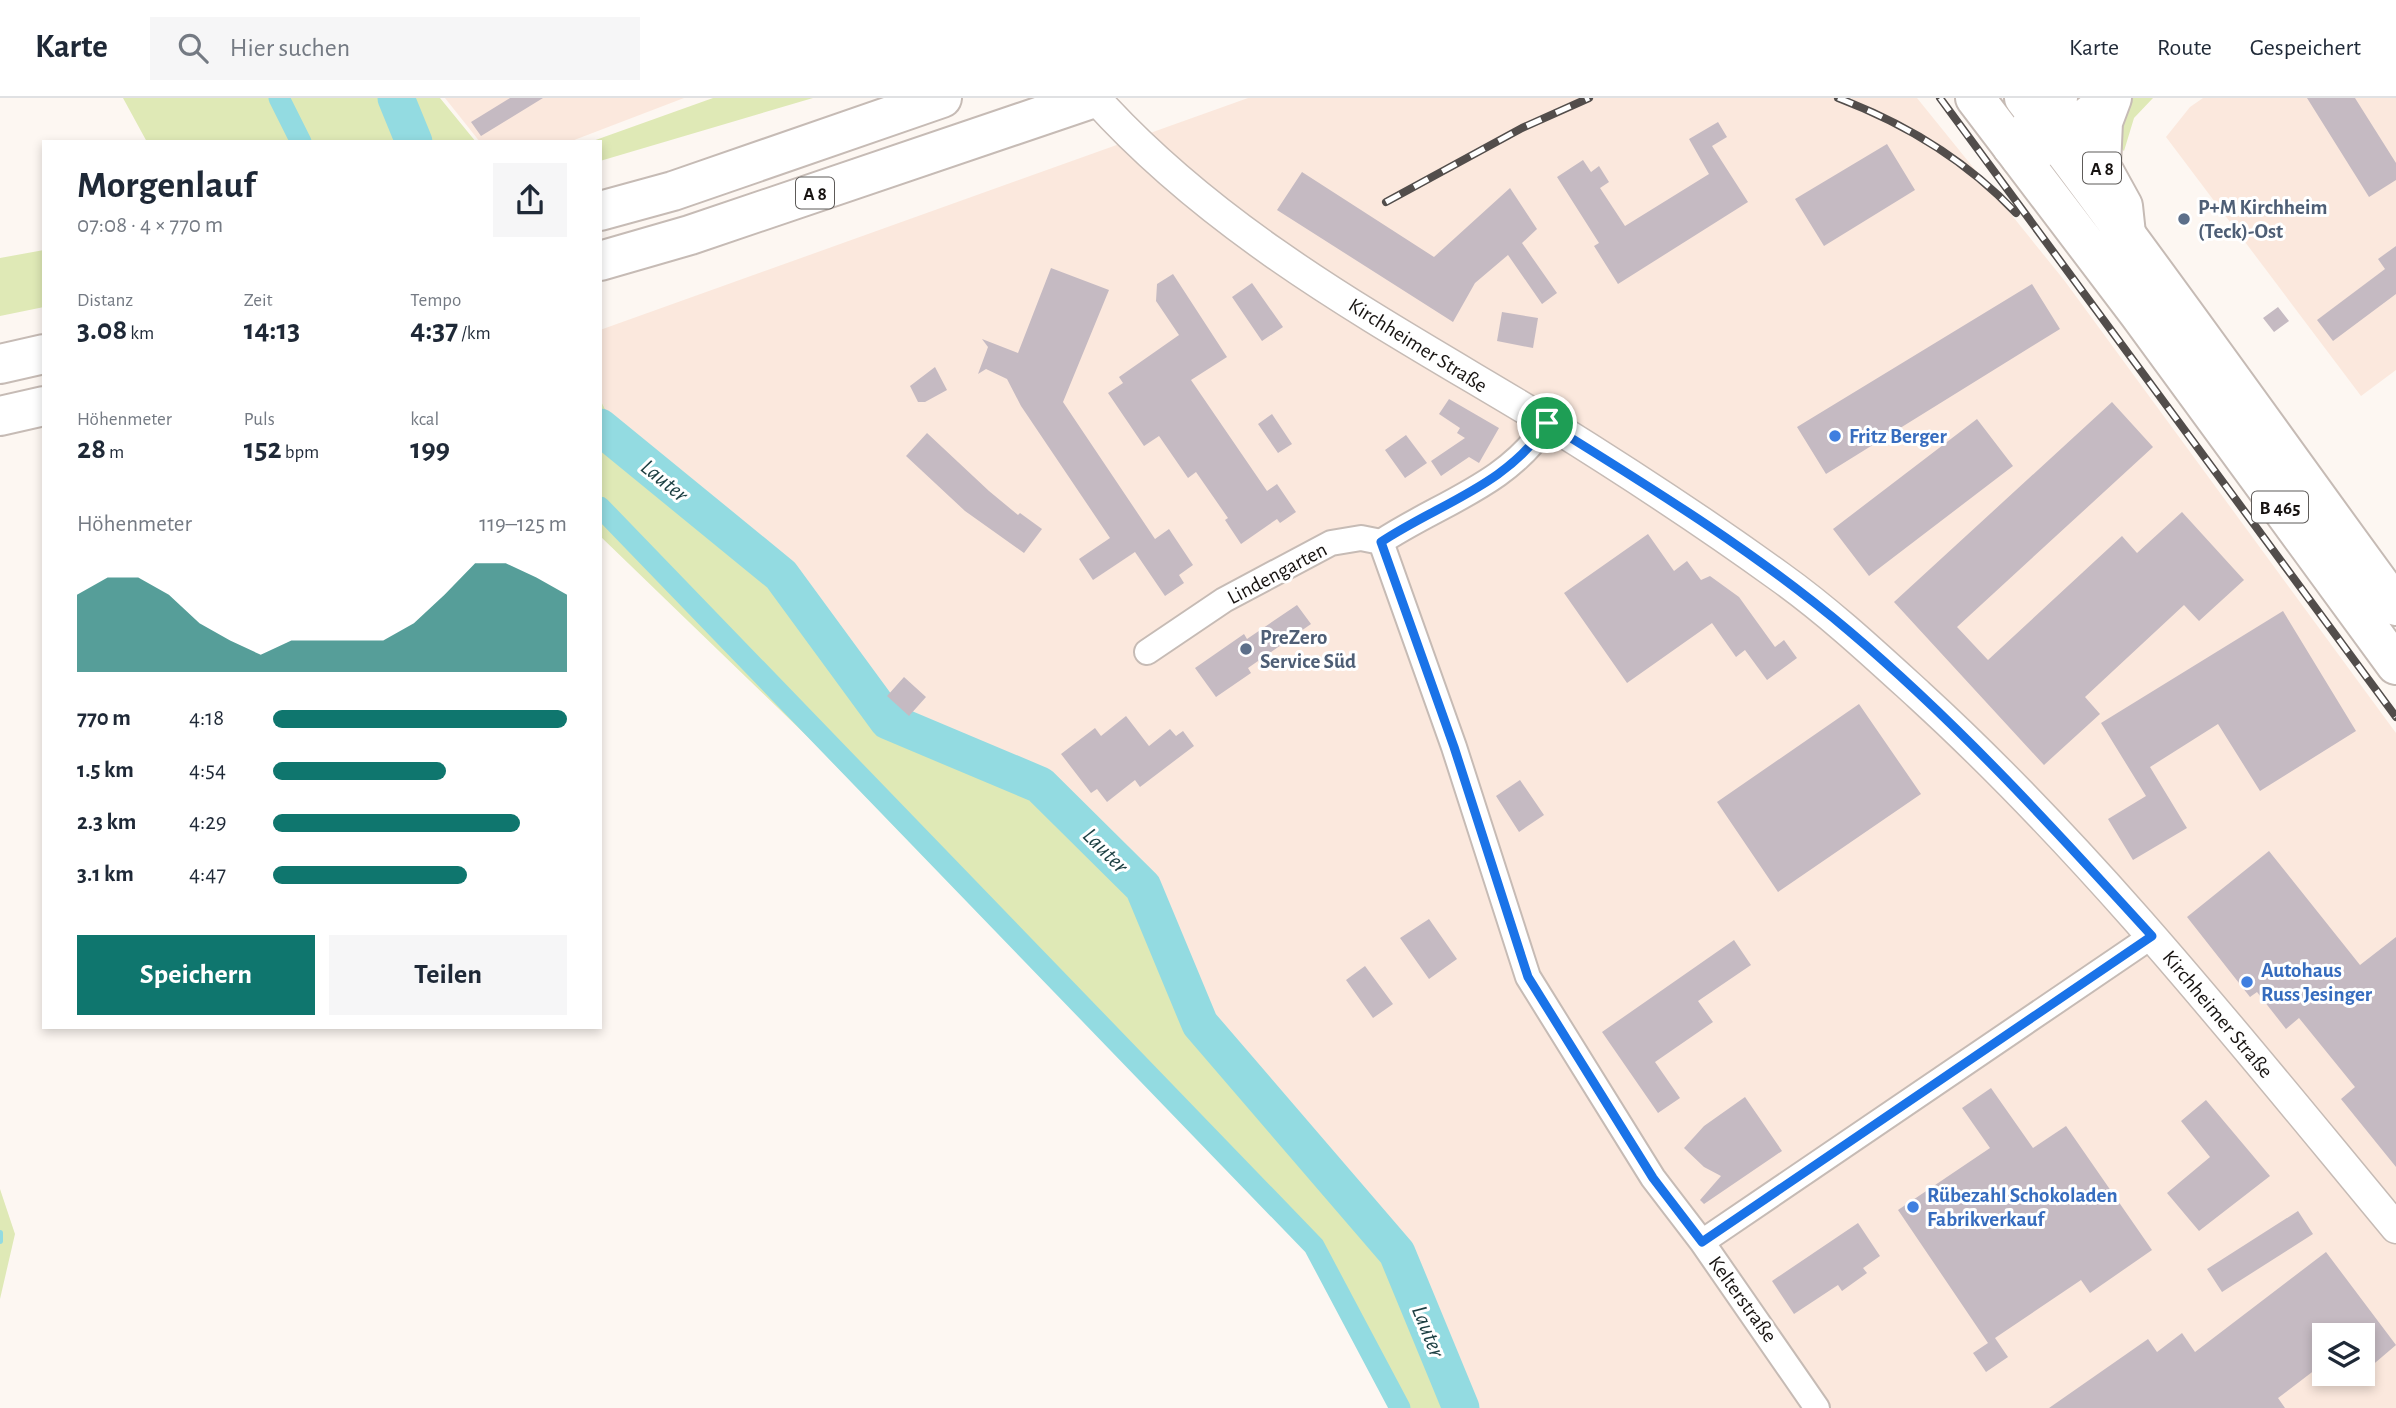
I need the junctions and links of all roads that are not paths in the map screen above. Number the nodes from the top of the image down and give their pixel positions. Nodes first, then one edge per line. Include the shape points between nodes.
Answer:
1 (942, 98) edge
2 (1095, 98) edge
3 (1975, 98) edge
4 (2112, 98) edge
5 (2044, 113) edge
6 (2016, 152) junction
7 (602, 210) edge
8 (2126, 234) junction
9 (602, 260) edge
10 (42, 354) edge
11 (0, 363) edge
12 (42, 406) edge
13 (0, 416) edge
14 (1547, 423) junction
15 (1381, 542) junction
16 (2396, 606) edge
17 (1147, 652) dead end
18 (2396, 665) edge
19 (2152, 936) junction
20 (2396, 1228) edge
21 (1702, 1242) junction
22 (1817, 1408) edge

1 - 7 main road, A 8 via 673,191
2 - 9 main road, A 8
2 - 14 street, Kirchheimer Straße via 1173,178 1220,216 1428,353
3 - 6 main road, B 465
4 - 5 main road, A 8
4 - 8 main road, A 8 via 2103,122 2101,166 2123,206
5 - 6 main road, A 8
5 - 8 main road, B 465
6 - 18 main road, B 465
8 - 16 main road, B 465
10 - 11 main road
12 - 13 main road
14 - 15 street via 1534,443 1499,475
14 - 19 street, Kirchheimer Straße via 1679,506 1849,631 2018,790
15 - 17 street, Lindengarten via 1361,538 1331,543 1224,600
15 - 21 street, Kelterstraße via 1454,747 1528,977 1653,1178
19 - 20 street, Kirchheimer Straße
19 - 21 street
21 - 22 street, Kelterstraße

